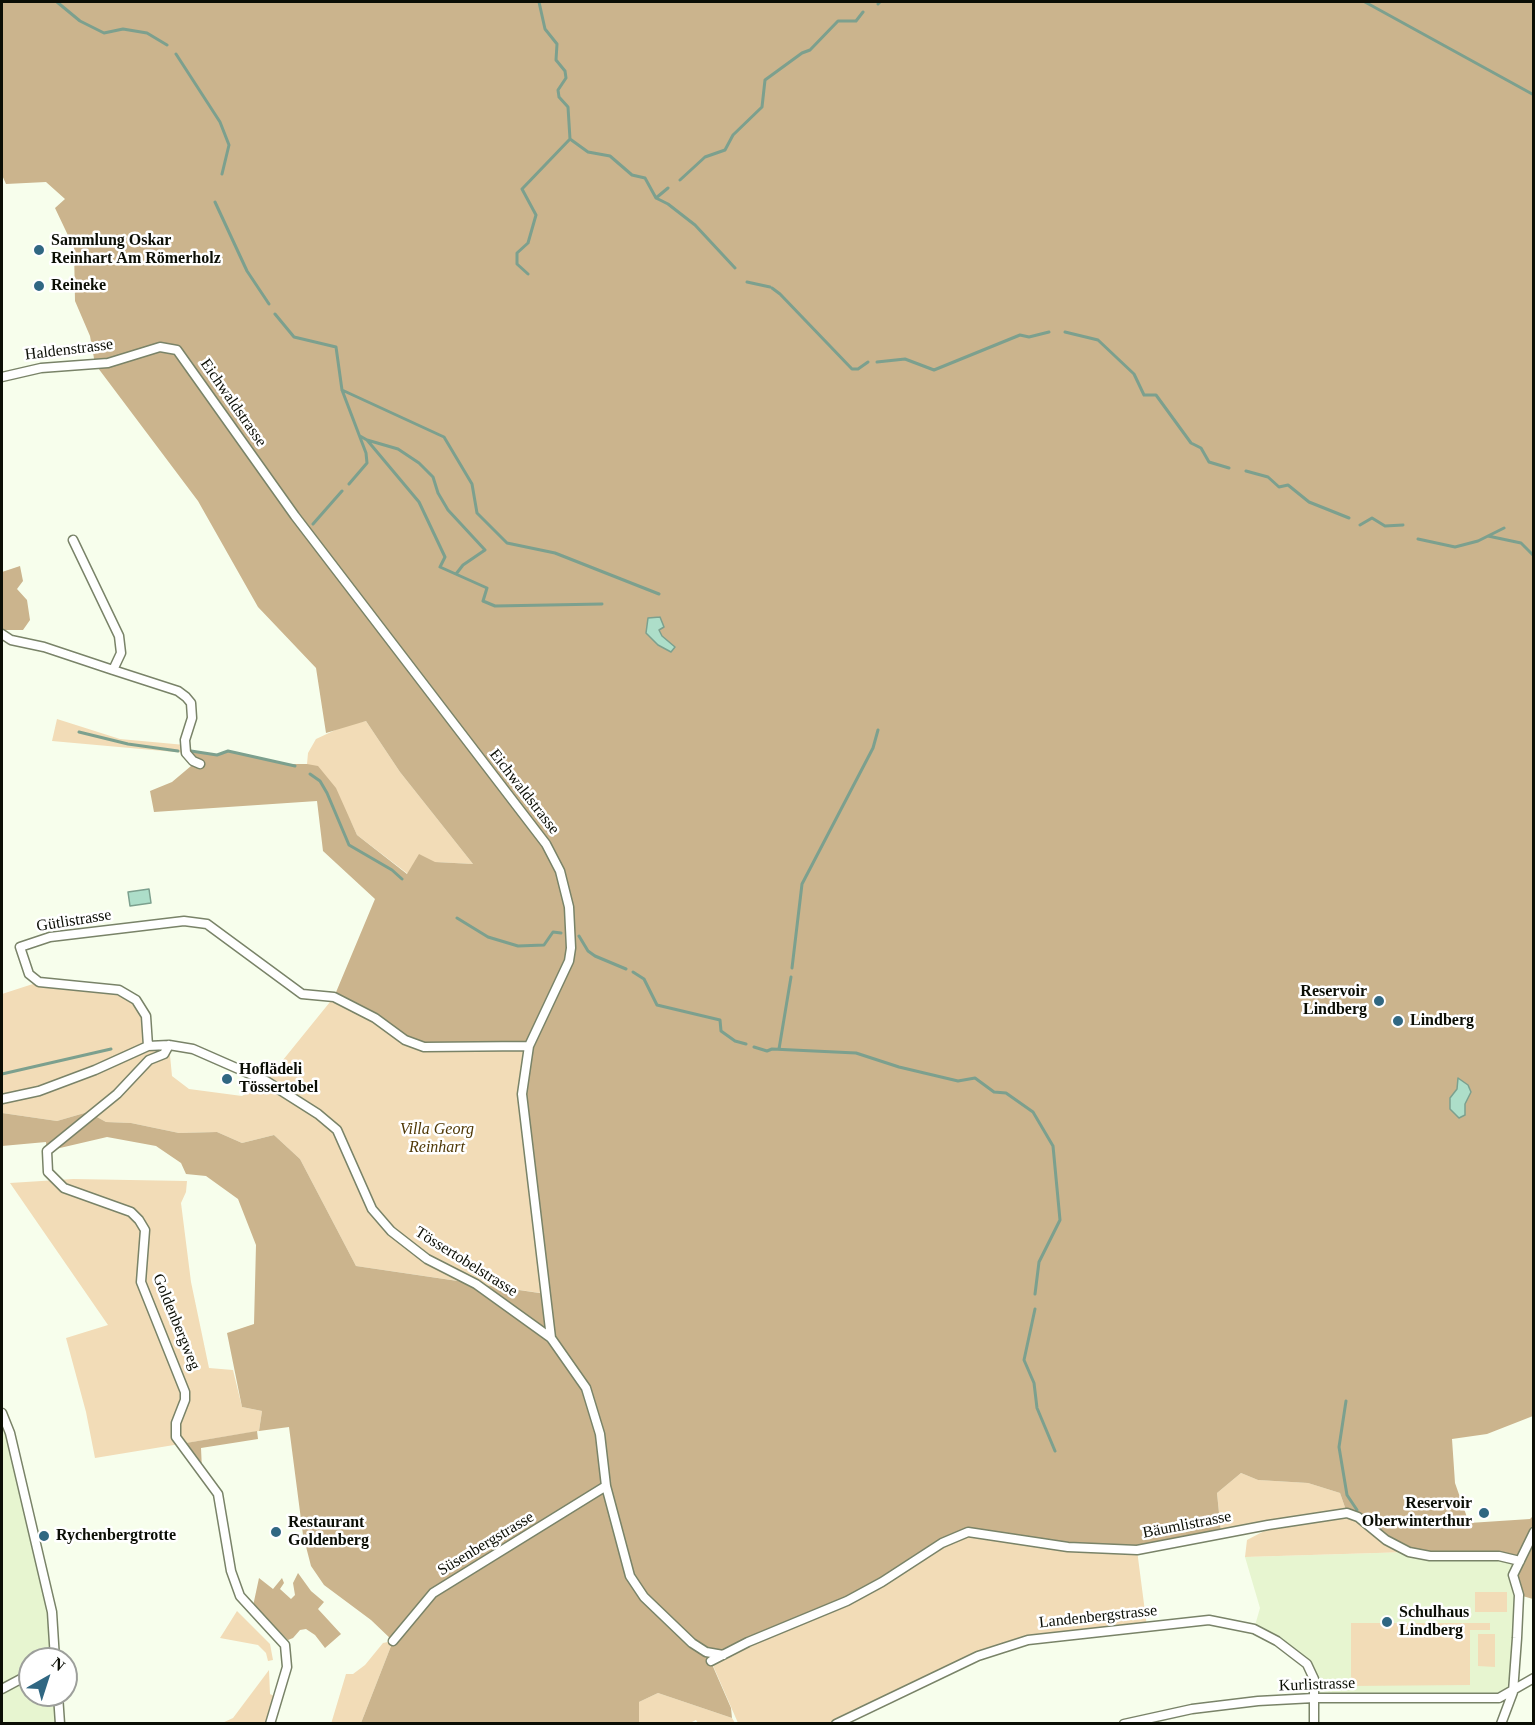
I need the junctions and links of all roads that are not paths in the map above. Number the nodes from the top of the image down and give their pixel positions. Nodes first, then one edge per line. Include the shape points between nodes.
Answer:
1 (174, 348) joint
2 (2, 377) edge
3 (73, 540) dead end
4 (2, 634) edge
5 (113, 670) junction
6 (200, 764) dead end
7 (169, 1045) junction
8 (148, 1046) junction
9 (529, 1046) junction
10 (2, 1099) edge
11 (551, 1338) junction
12 (2, 1413) edge
13 (606, 1486) junction
14 (1533, 1532) edge
15 (1520, 1561) junction
16 (393, 1641) dead end
17 (55, 1647) edge
18 (723, 1655) junction
19 (711, 1661) dead end
20 (1533, 1678) edge
21 (18, 1680) edge
22 (2, 1689) edge
23 (1513, 1692) junction
24 (1314, 1698) junction
25 (59, 1707) edge
26 (60, 1724) edge
27 (270, 1724) edge
28 (836, 1724) edge
29 (1124, 1724) edge
30 (1314, 1724) edge
31 (1501, 1724) edge

1 - 2 street, Haldenstrasse via 160,347 108,363 33,369
1 - 9 street, Eichwaldstrasse via 295,516 546,844 560,871 569,907 568,961
3 - 5 street via 119,636 121,653
4 - 5 street
5 - 6 street via 186,697 191,703 192,718 186,753
7 - 8 street, Tössertobelstrasse
7 - 11 street, Tössertobelstrasse via 193,1049 266,1081 318,1114 337,1130 372,1209 391,1231 428,1258 476,1284
7 - 27 street, Goldenbergweg via 164,1054 149,1060 117,1094 47,1151 48,1173 64,1188 131,1212 145,1230 141,1282 185,1392 176,1437 218,1494 231,1570 240,1596 285,1645 286,1667
8 - 9 street, Gütlistrasse via 146,1016 136,1000 119,990 39,982 29,975 20,947 50,937 184,921 207,924 302,994 334,997 375,1018 405,1040 424,1047
8 - 10 street, Tössertobelstrasse via 39,1091
9 - 11 street, Eichwaldstrasse via 522,1094
11 - 13 street, Tössertobelstrasse via 586,1388 600,1434
12 - 17 street via 52,1612
13 - 16 street, Süsenbergstrasse via 433,1593
13 - 18 street, Tössertobelstrasse via 630,1576 644,1597 692,1642 706,1652
14 - 15 street
15 - 18 street, Bäumlistrasse via 1499,1556 1430,1556 1409,1552 1347,1513 1137,1550 1068,1548 968,1532 942,1543 847,1601
15 - 23 street via 1513,1575 1519,1595
18 - 19 street, Bäumlistrasse
20 - 23 street
21 - 22 street
23 - 24 street, Kurlistrasse via 1499,1698
23 - 31 street
24 - 28 street, Landenbergstrasse via 1312,1671 1296,1654 1254,1629 1209,1620 1028,1640 978,1656
24 - 29 street, Kurlistrasse via 1202,1707
24 - 30 street, Landenbergstrasse
25 - 26 street

